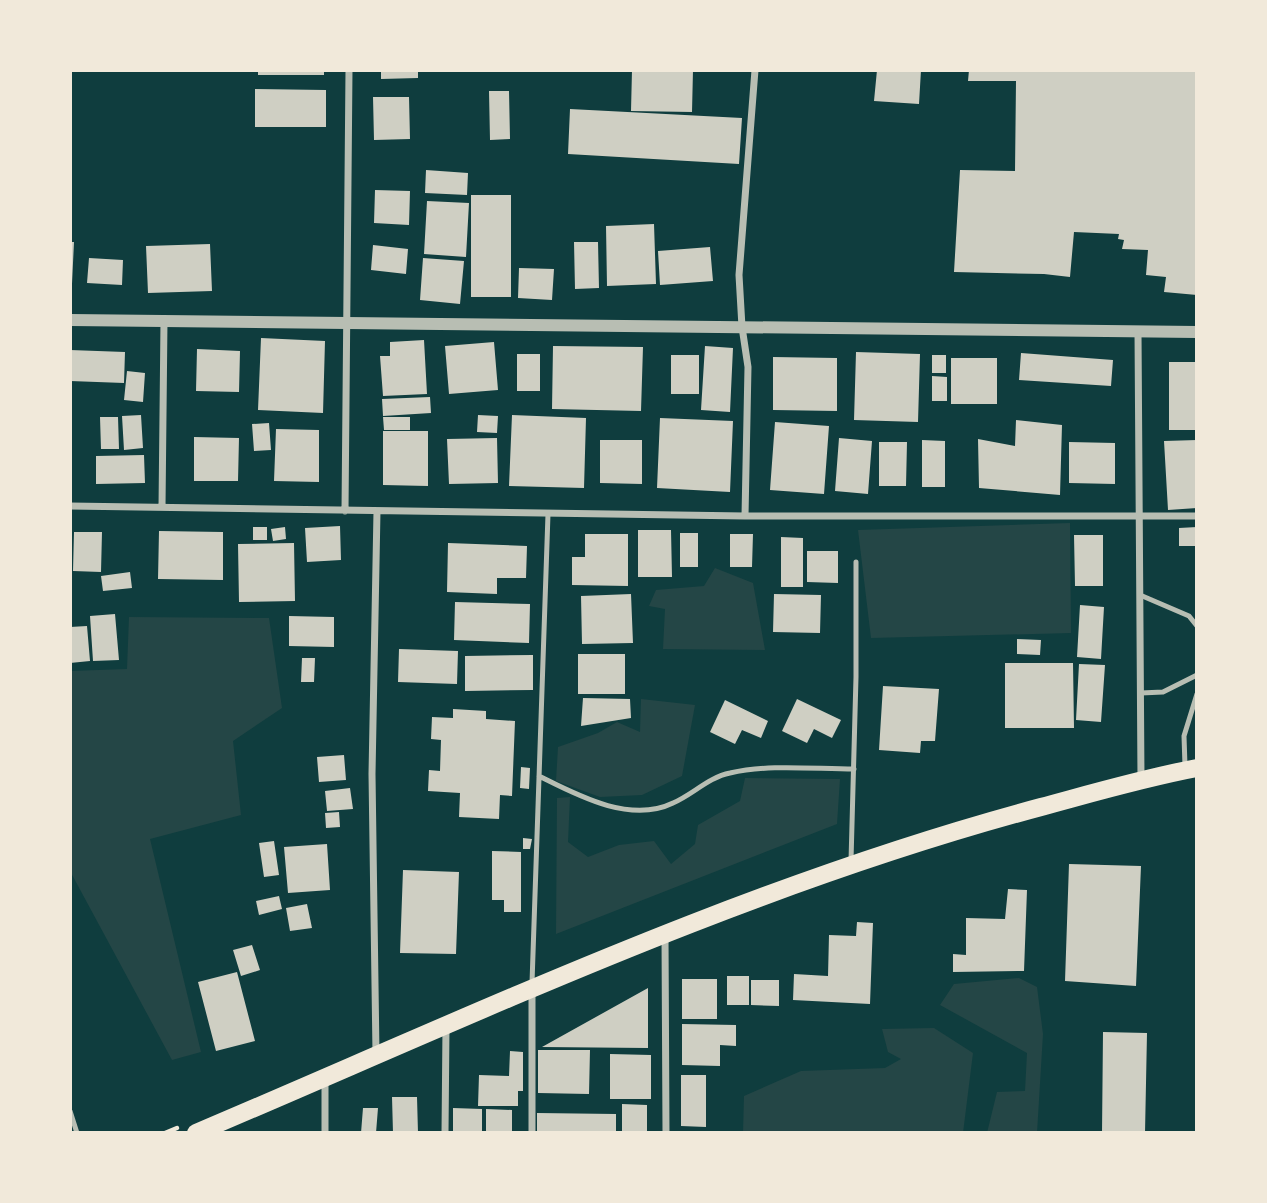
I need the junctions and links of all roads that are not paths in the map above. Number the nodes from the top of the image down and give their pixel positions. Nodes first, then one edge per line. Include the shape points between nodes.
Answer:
1 (349, 70) edge
2 (755, 70) edge
3 (70, 320) edge
4 (164, 321) junction
5 (346, 323) junction
6 (742, 327) junction
7 (1138, 331) junction
8 (1197, 332) edge
9 (70, 506) edge
10 (162, 507) junction
11 (345, 511) junction
12 (377, 512) junction
13 (548, 514) junction
14 (1139, 514) junction
15 (745, 516) junction
16 (1197, 516) edge
17 (856, 562) dead end
18 (1140, 596) junction
19 (1197, 625) edge
20 (1197, 675) edge
21 (1140, 693) junction
22 (1197, 694) edge
23 (854, 769) junction
24 (1191, 769) edge
25 (539, 776) junction
26 (1141, 780) junction
27 (851, 864) junction
28 (665, 934) junction
29 (532, 988) junction
30 (446, 1026) junction
31 (376, 1055) junction
32 (325, 1078) junction
33 (70, 1111) edge
34 (77, 1133) edge
35 (196, 1133) edge
36 (325, 1133) edge
37 (445, 1133) edge
38 (532, 1133) edge
39 (666, 1133) edge

1 - 5 street
2 - 6 street via 738,275
3 - 4 street
4 - 5 street
4 - 10 street
5 - 6 street
5 - 11 street
6 - 7 street
6 - 15 street via 748,367
7 - 8 street
7 - 14 street
9 - 10 street
10 - 11 street
11 - 12 street
12 - 13 street
12 - 31 street via 372,774
13 - 15 street
13 - 25 lane
14 - 15 street
14 - 16 street
14 - 18 street
17 - 23 lane
18 - 19 lane via 1189,616
18 - 21 street
20 - 21 lane via 1163,692
21 - 26 street
22 - 24 lane via 1184,736
23 - 25 lane via 752,768 725,774 671,804 649,810 580,797
23 - 27 lane
24 - 26 main road
25 - 29 lane
26 - 27 main road via 990,820
27 - 28 main road
28 - 29 main road
28 - 39 street
29 - 30 main road
29 - 38 street
30 - 31 main road
30 - 37 street
31 - 32 main road
32 - 35 main road
32 - 36 street
33 - 34 lane

